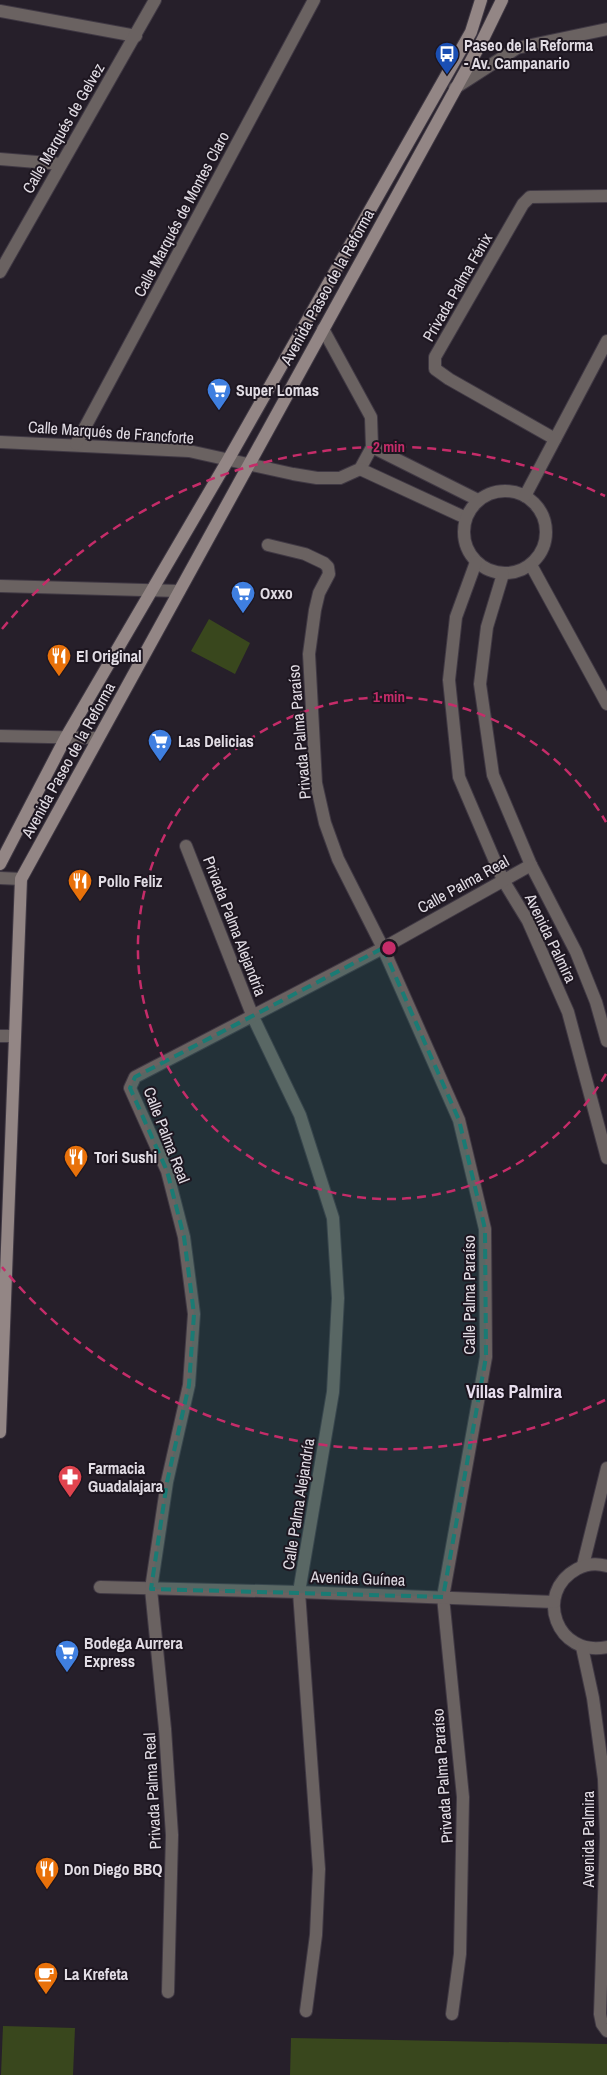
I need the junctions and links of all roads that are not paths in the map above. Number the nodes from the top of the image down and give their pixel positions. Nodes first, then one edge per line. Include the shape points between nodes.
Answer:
1 (154, 0) edge
2 (314, 0) edge
3 (481, 0) edge
4 (502, 0) edge
5 (0, 10) edge
6 (607, 29) edge
7 (136, 36) junction
8 (455, 88) junction
9 (0, 159) edge
10 (61, 164) junction
11 (607, 196) edge
12 (0, 272) edge
13 (323, 329) junction
14 (607, 341) edge
15 (555, 439) junction
16 (0, 442) edge
17 (76, 444) junction
18 (372, 446) junction
19 (228, 460) junction
20 (248, 465) junction
21 (360, 469) junction
22 (524, 496) junction
23 (478, 500) junction
24 (466, 518) junction
25 (268, 545) dead end
26 (476, 562) junction
27 (531, 565) junction
28 (503, 574) junction
29 (0, 586) edge
30 (153, 590) junction
31 (179, 591) junction
32 (607, 704) edge
33 (0, 736) edge
34 (66, 737) junction
35 (98, 738) junction
36 (186, 846) dead end
37 (0, 864) edge
38 (531, 865) junction
39 (0, 878) edge
40 (21, 879) junction
41 (503, 880) junction
42 (383, 948) junction
43 (253, 1017) junction
44 (0, 1036) edge
45 (15, 1036) junction
46 (607, 1041) edge
47 (607, 1158) edge
48 (5, 1177) edge
49 (2, 1329) edge
50 (0, 1432) edge
51 (607, 1468) edge
52 (583, 1565) junction
53 (607, 1566) edge
54 (100, 1587) dead end
55 (151, 1589) junction
56 (300, 1592) junction
57 (443, 1597) junction
58 (554, 1602) junction
59 (582, 1647) junction
60 (607, 1647) edge
61 (168, 1992) dead end
62 (306, 2011) dead end
63 (452, 2014) dead end
64 (607, 2031) edge

1 - 7 street, Calle Marqués de Gelvez
2 - 17 street, Calle Marqués de Montes Claro
3 - 19 street, Avenida Paseo de la Reforma via 471,32
4 - 8 street, Avenida Paseo de la Reforma
5 - 7 street
6 - 8 street via 517,48
7 - 10 street, Calle Marqués de Gelvez
8 - 13 street, Avenida Paseo de la Reforma
9 - 10 street
10 - 12 street, Calle Marqués de Gelvez
11 - 15 street, Privada Palma Fénix via 530,197 435,357 435,369 449,379
13 - 18 street via 371,417
13 - 20 street, Avenida Paseo de la Reforma
14 - 15 street
15 - 22 street
16 - 17 street, Calle Marqués de Francforte
17 - 19 street, Calle Marqués de Francforte via 189,451
18 - 21 street
18 - 23 street
19 - 20 street, Calle Marqués de Francforte
19 - 30 street, Avenida Paseo de la Reforma
20 - 21 street, Calle Marqués de Francforte via 317,478 340,478
20 - 31 street, Avenida Paseo de la Reforma
21 - 24 street
22 - 23 street via 513,491 500,491
22 - 27 street via 540,509 546,528 543,548
23 - 24 street
24 - 26 street via 464,541
25 - 42 street, Privada Palma Paraíso via 305,554 328,567 329,574 314,610 309,654 316,783 338,860
26 - 28 street
26 - 41 street, Avenida Palmira via 456,617 449,680 459,777
27 - 28 street via 518,572
27 - 32 street
28 - 38 street, Avenida Palmira via 487,627 480,684 492,775
29 - 30 street
30 - 31 street
30 - 34 street, Avenida Paseo de la Reforma
31 - 35 street, Avenida Paseo de la Reforma
33 - 34 street
34 - 35 street
34 - 37 street, Avenida Paseo de la Reforma
35 - 40 street, Avenida Paseo de la Reforma
36 - 43 street, Privada Palma Alejandría
38 - 41 street, Calle Palma Real
38 - 46 street, Avenida Palmira via 576,952
39 - 40 street
40 - 45 street, Avenida Paseo de la Reforma
41 - 42 street, Calle Palma Real
41 - 47 street, Avenida Palmira via 528,921 568,1012
42 - 43 street, Calle Palma Real
42 - 57 street, Calle Palma Paraíso via 459,1120 485,1229 486,1356
43 - 55 street, Calle Palma Real via 135,1077 130,1088 166,1171 184,1237 194,1314 189,1384 167,1482
43 - 56 street, Calle Palma Alejandría via 300,1115 332,1218 338,1298 333,1392
44 - 45 street
45 - 48 street, Avenida Paseo de la Reforma
48 - 49 street, Avenida Paseo de la Reforma
49 - 50 street, Avenida Paseo de la Reforma
51 - 52 street
52 - 53 street via 599,1563
52 - 58 street via 569,1573 558,1586
54 - 55 street, Avenida Guínea
55 - 56 street, Avenida Guínea
55 - 61 street, Privada Palma Real via 172,1835
56 - 57 street, Avenida Guínea
56 - 62 street, Calle Palma Alejandría via 319,1869 316,1935
57 - 58 street, Avenida Guínea
57 - 63 street, Privada Palma Paraíso via 463,1797 460,1954
58 - 59 street via 554,1616 560,1629 569,1640
59 - 60 street
59 - 64 street, Avenida Palmira via 604,1779 606,1837 600,2014

